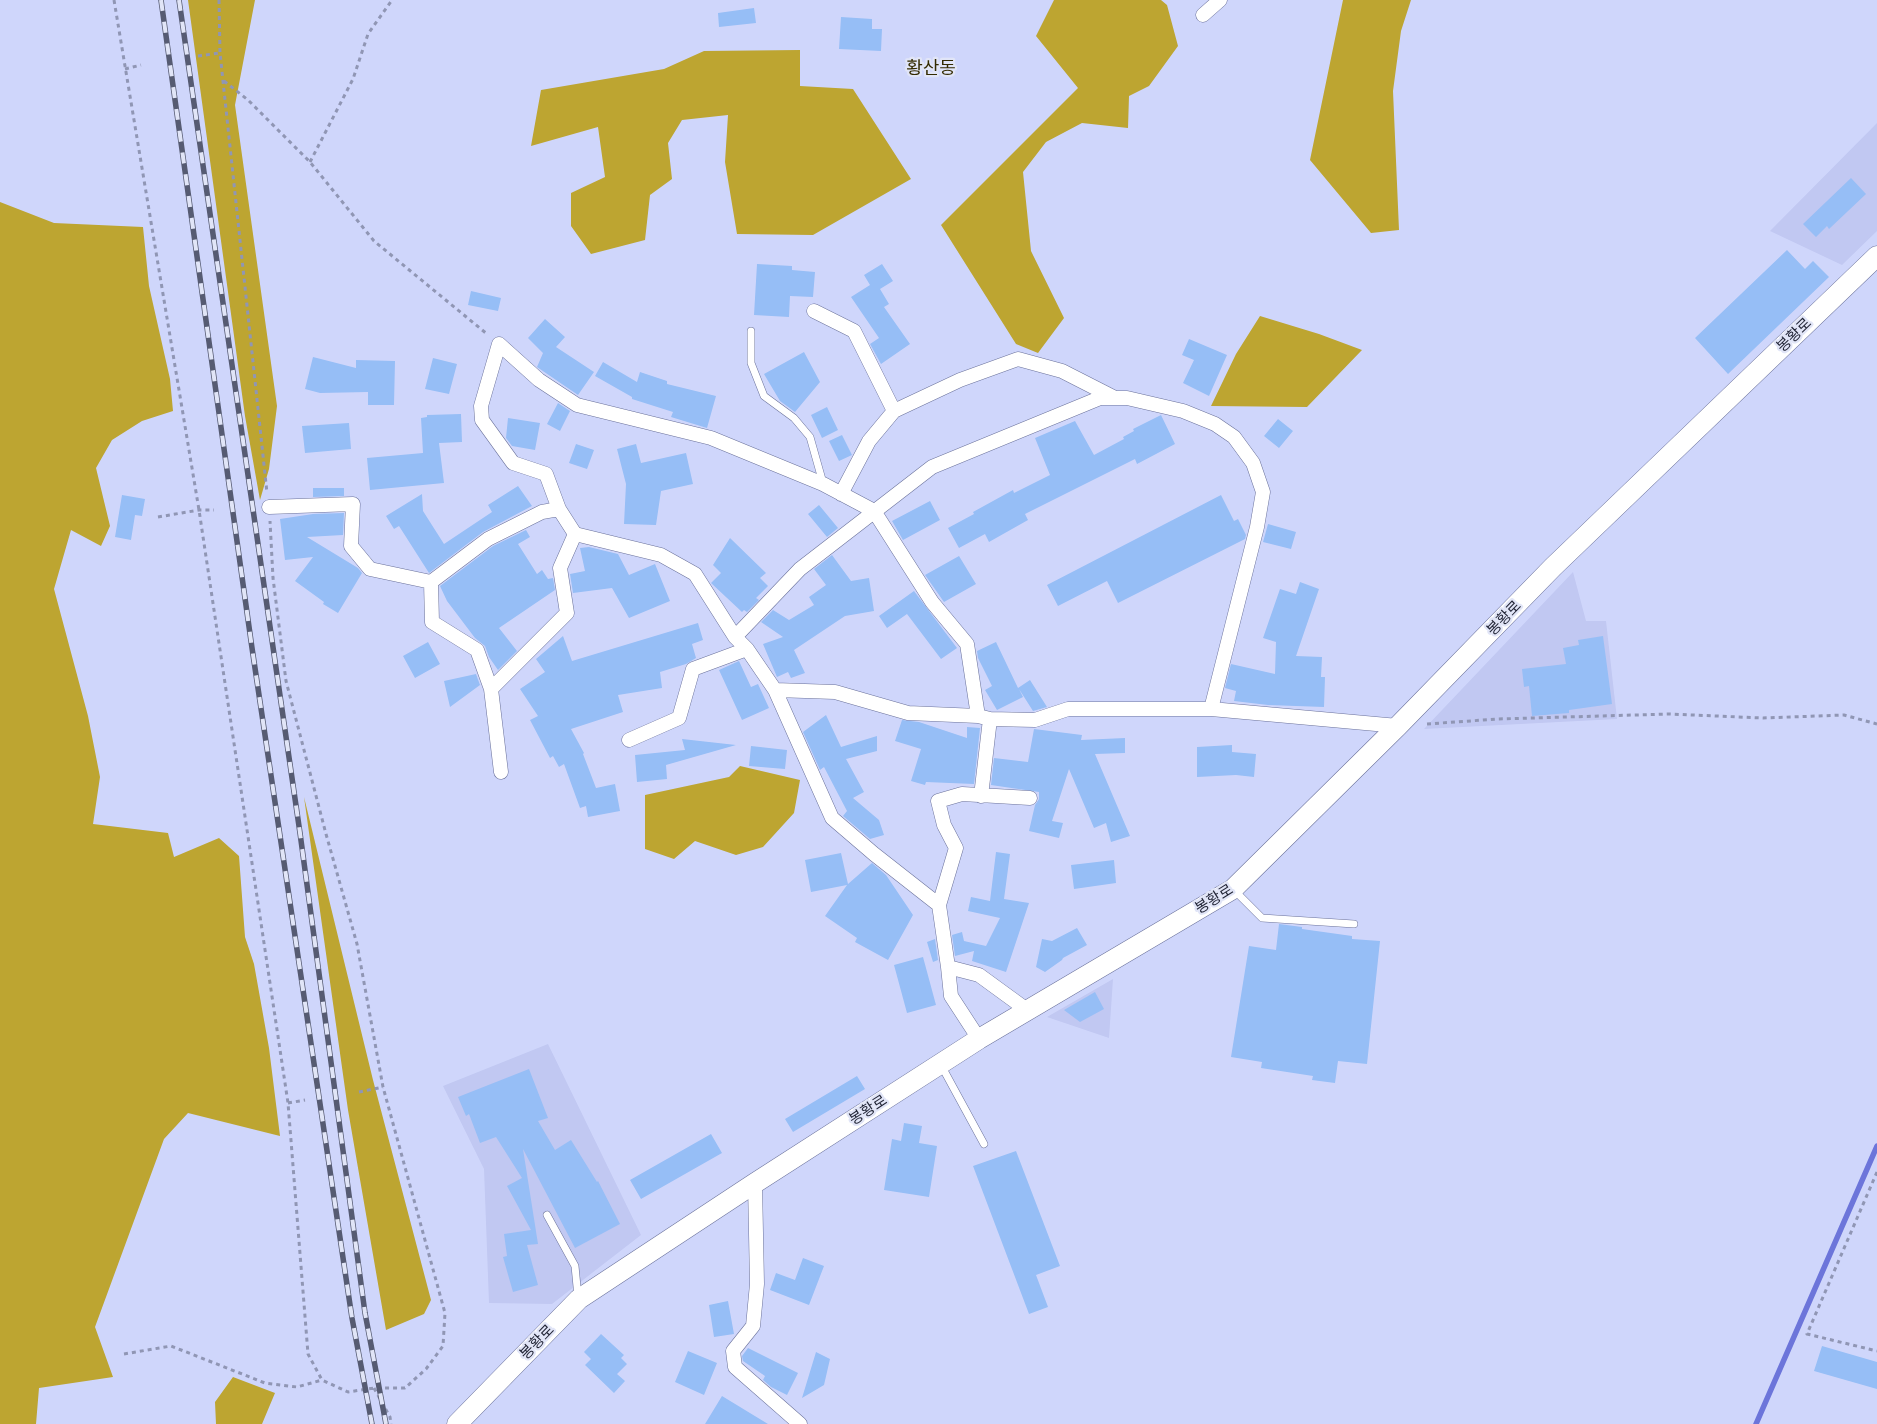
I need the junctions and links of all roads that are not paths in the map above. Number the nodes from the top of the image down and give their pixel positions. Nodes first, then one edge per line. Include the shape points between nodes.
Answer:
1 (1220, 0) edge
2 (1203, 16) dead end
3 (1877, 256) edge
4 (814, 311) dead end
5 (751, 331) dead end
6 (1114, 398) junction
7 (894, 411) junction
8 (823, 484) junction
9 (841, 494) junction
10 (269, 507) road end
11 (559, 509) junction
12 (874, 511) junction
13 (574, 534) junction
14 (431, 582) junction
15 (735, 637) junction
16 (747, 649) junction
17 (491, 689) junction
18 (775, 690) junction
19 (1211, 709) junction
20 (984, 718) junction
21 (1398, 726) junction
22 (629, 740) dead end
23 (501, 772) dead end
24 (981, 796) junction
25 (1030, 798) dead end
26 (1233, 889) junction
27 (939, 905) junction
28 (1354, 924) dead end
29 (948, 968) junction
30 (1027, 1010) junction
31 (979, 1039) junction
32 (940, 1064) junction
33 (984, 1144) dead end
34 (755, 1183) junction
35 (547, 1215) dead end
36 (579, 1299) junction
37 (457, 1424) edge
38 (800, 1424) edge

1 - 2 street
3 - 21 street, 봉황로 via 1553,567
4 - 7 street via 854,331
5 - 8 lane via 751,363 764,396 794,418 810,437
6 - 7 street via 1062,371 1018,359 960,380
6 - 12 street via 1100,398 932,466
6 - 19 street via 1183,411 1215,424 1234,437 1253,463 1263,492
7 - 9 street via 869,441
8 - 9 street
8 - 11 street via 711,438 578,405 539,380 498,344 481,406 482,420 512,463 546,474
9 - 12 street
10 - 14 street via 353,504 351,546 370,569
11 - 13 street
11 - 14 street via 542,512 488,539
12 - 15 street via 800,570
12 - 20 street via 932,602 968,644
13 - 15 street via 661,555 695,574
13 - 17 street via 560,568 567,613
14 - 17 street via 432,622 477,650
15 - 16 street
16 - 18 street
16 - 22 street via 693,669 679,718
17 - 23 street
18 - 20 street via 835,692 908,713
18 - 27 street via 832,818
19 - 20 street via 1068,709 1035,720
19 - 21 street
20 - 24 street
21 - 26 street, 봉황로
24 - 25 street
24 - 27 street via 962,794 938,801 944,825 956,848
26 - 28 lane via 1262,918
26 - 30 street, 봉황로
27 - 29 street
29 - 30 street via 979,975
29 - 31 street via 951,996
30 - 31 street, 봉황로
31 - 32 street, 봉황로
32 - 33 lane
32 - 34 street, 봉황로
34 - 36 street, 봉황로
34 - 38 street via 757,1284 753,1326 732,1351 735,1367
35 - 36 lane via 575,1266
36 - 37 street, 봉황로

